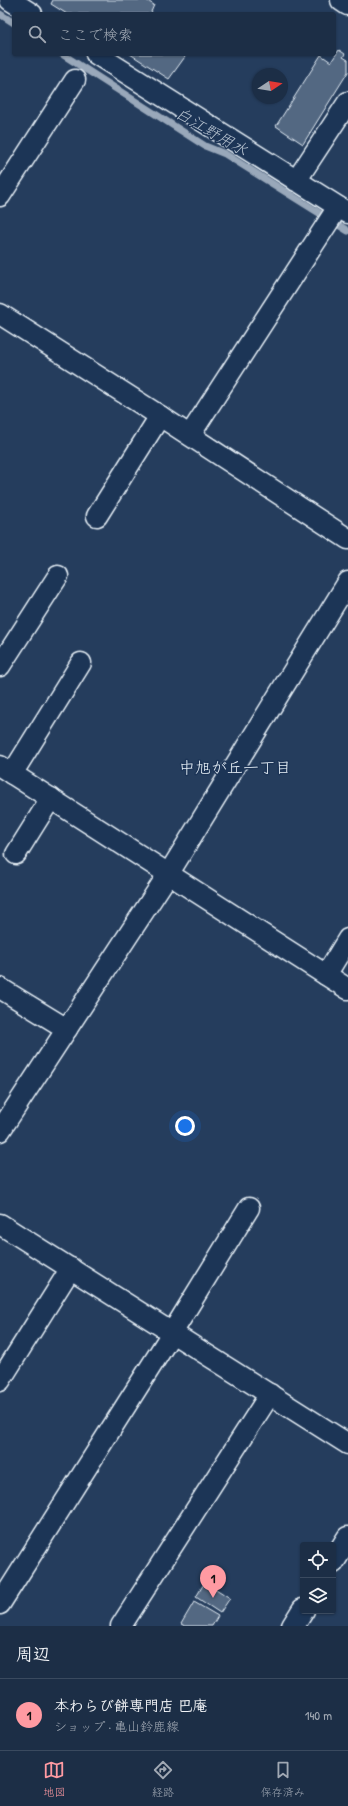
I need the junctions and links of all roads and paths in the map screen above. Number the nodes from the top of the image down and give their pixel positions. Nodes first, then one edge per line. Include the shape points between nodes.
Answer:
1 (10, 0) edge
2 (342, 0) edge
3 (348, 4) edge
4 (29, 12) edge
5 (99, 56) edge
6 (75, 80) dead end
7 (348, 102) edge
8 (296, 180) junction
9 (0, 196) edge
10 (336, 215) edge
11 (3, 323) edge
12 (160, 416) junction
13 (190, 435) junction
14 (97, 516) dead end
15 (348, 539) edge
16 (58, 576) dead end
17 (348, 582) edge
18 (81, 663) dead end
19 (0, 666) edge
20 (6, 770) edge
21 (51, 798) junction
22 (16, 854) dead end
23 (169, 873) junction
24 (348, 939) edge
25 (326, 975) junction
26 (0, 988) edge
27 (348, 989) edge
28 (67, 1029) junction
29 (0, 1131) edge
30 (249, 1208) dead end
31 (0, 1224) edge
32 (71, 1268) junction
33 (172, 1333) junction
34 (0, 1381) edge
35 (270, 1394) junction
36 (348, 1444) edge
37 (348, 1538) edge
38 (336, 1557) edge
39 (0, 1604) edge
40 (300, 1614) edge
41 (121, 1626) edge
42 (293, 1626) edge

1 - 4 street
2 - 3 main road
5 - 8 street
6 - 9 street
7 - 8 street
8 - 10 street
10 - 13 street
11 - 12 street
12 - 13 street
12 - 14 street
13 - 15 street
16 - 19 street
17 - 23 street
18 - 20 street
20 - 21 street
21 - 22 street
21 - 23 street
23 - 25 street
23 - 28 street
24 - 25 street
25 - 27 street
26 - 28 street
28 - 29 street
30 - 33 street
31 - 32 street
32 - 33 street
32 - 34 street
33 - 35 street
33 - 39 street
35 - 36 street
35 - 41 street
37 - 38 main road
40 - 42 main road

